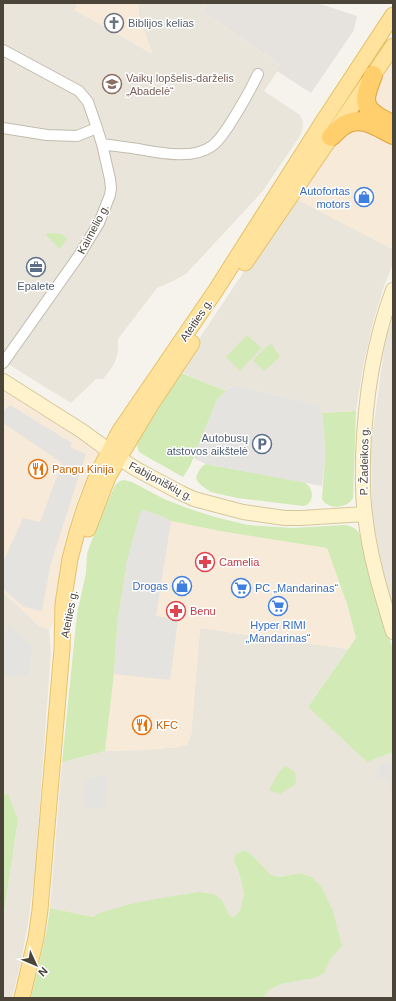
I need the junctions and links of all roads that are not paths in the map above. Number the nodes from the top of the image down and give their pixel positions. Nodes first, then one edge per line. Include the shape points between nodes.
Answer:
1 (393, 15) edge
2 (393, 46) edge
3 (3, 50) edge
4 (258, 74) dead end
5 (373, 75) junction
6 (393, 124) edge
7 (3, 128) edge
8 (97, 128) junction
9 (393, 134) edge
10 (331, 136) junction
11 (102, 144) junction
12 (393, 290) edge
13 (3, 363) edge
14 (3, 380) edge
15 (114, 454) junction
16 (365, 514) junction
17 (393, 632) edge
18 (22, 998) edge

1 - 15 main road, Ateities g. via 216,290 119,432
2 - 5 main road, Ateities g.
3 - 8 street, Kaimelio g. via 79,91 88,102
4 - 11 street via 239,111 220,138 207,149 188,154 175,154
5 - 6 highway via 365,101 375,115
5 - 10 main road, Ateities g.
7 - 8 street via 47,135 77,136
8 - 11 street, Kaimelio g.
9 - 10 highway via 365,122 352,121
10 - 15 main road, Ateities g. via 152,403
11 - 13 street, Kaimelio g. via 111,188 100,220 80,254
12 - 16 street, P. Žadeikos g. via 377,341 368,396 363,474
14 - 15 street, Fabijoniškių g.
15 - 16 street, Fabijoniškių g. via 181,493 224,508 285,518
15 - 18 main road, Ateities g. via 98,473 85,506 70,559 63,604 62,649 40,910
16 - 17 street, P. Žadeikos g. via 375,569

